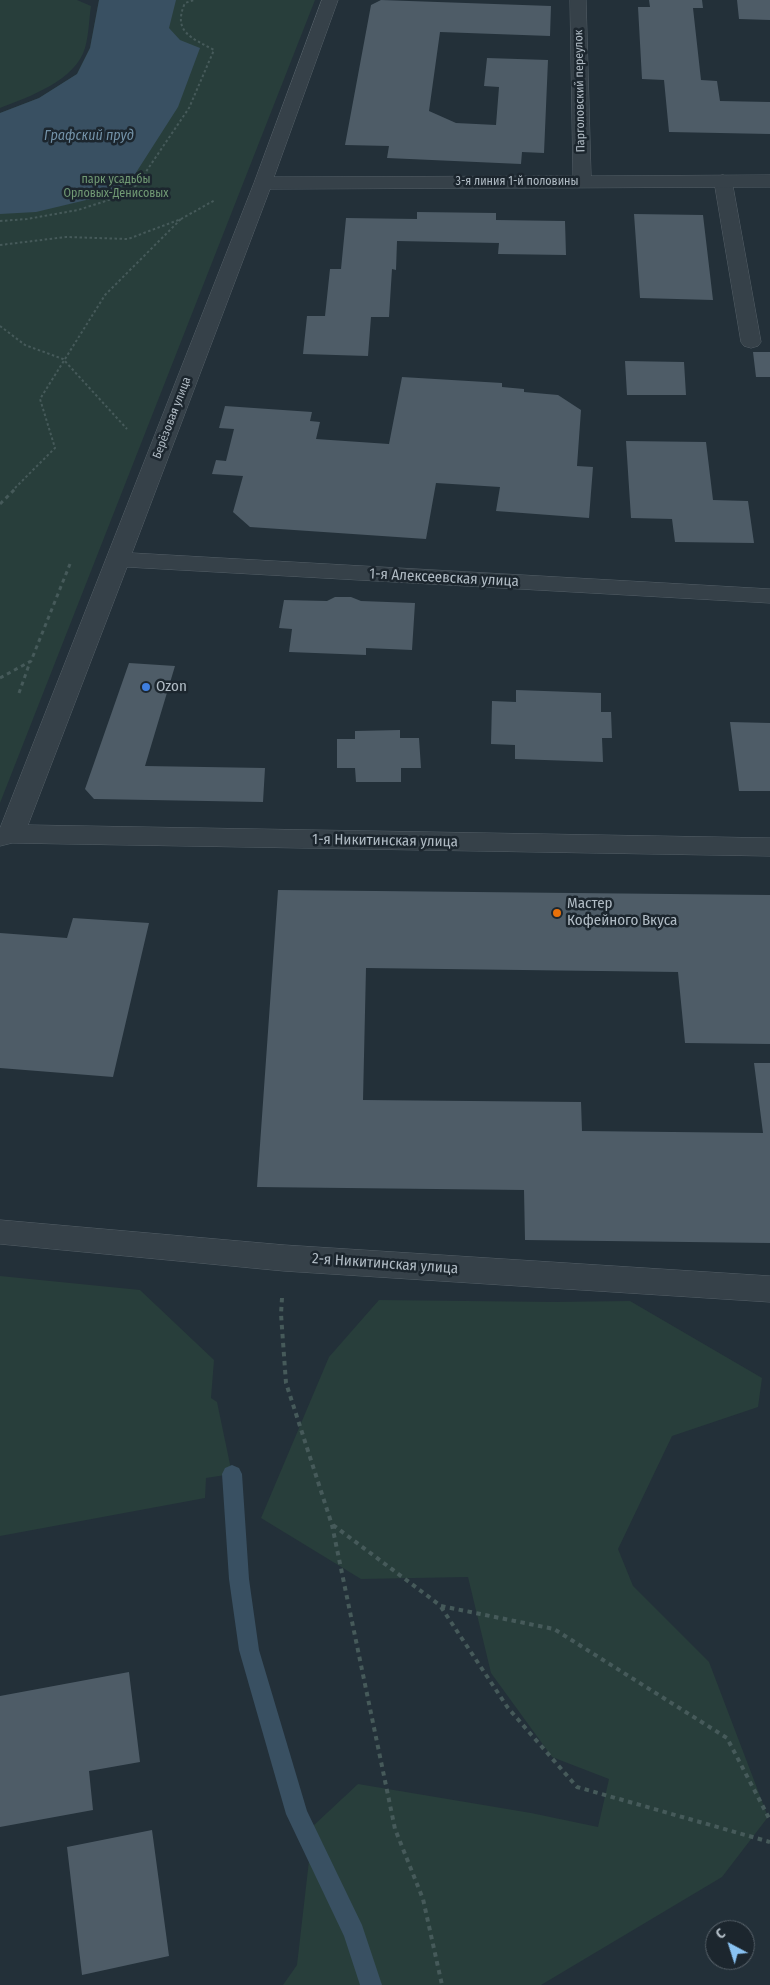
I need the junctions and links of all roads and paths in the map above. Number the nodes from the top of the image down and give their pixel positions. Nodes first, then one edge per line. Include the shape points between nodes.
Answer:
1 (194, 0) edge
2 (330, 0) edge
3 (578, 0) edge
4 (723, 181) junction
5 (770, 181) edge
6 (582, 182) junction
7 (263, 183) junction
8 (0, 221) edge
9 (0, 245) edge
10 (0, 326) edge
11 (752, 342) dead end
12 (63, 359) junction
13 (130, 433) dead end
14 (0, 504) edge
15 (74, 557) dead end
16 (118, 559) junction
17 (770, 596) edge
18 (0, 678) edge
19 (6, 836) edge
20 (770, 847) edge
21 (0, 1232) edge
22 (284, 1258) junction
23 (770, 1289) edge
24 (332, 1525) junction
25 (441, 1606) junction
26 (770, 1820) edge
27 (770, 1842) edge
28 (442, 1985) edge

1 - 8 path via 185,3 180,14 181,27 190,37 214,50 188,108 137,185 115,198 78,210
2 - 7 street, Берёзовая улица
3 - 6 street, Парголовский переулок
4 - 5 street, 3-я линия 1-й половины
4 - 6 street, 3-я линия 1-й половины
4 - 11 street
6 - 7 street, 3-я линия 1-й половины
7 - 16 street, Берёзовая улица
9 - 12 path via 66,237 128,239 181,218 104,295
10 - 12 path via 25,345
12 - 13 path
12 - 14 path via 40,399 56,448
15 - 18 path via 31,661
16 - 17 street, 1-я Алексеевская улица
16 - 19 street, Берёзовая улица
19 - 20 street, 1-я Никитинская улица
21 - 22 street, 2-я Никитинская улица
22 - 23 street, 2-я Никитинская улица
22 - 24 path via 281,1314 286,1383
24 - 25 path
24 - 28 path via 395,1828 423,1899
25 - 26 path via 554,1629 726,1738
25 - 27 path via 508,1708 577,1787

